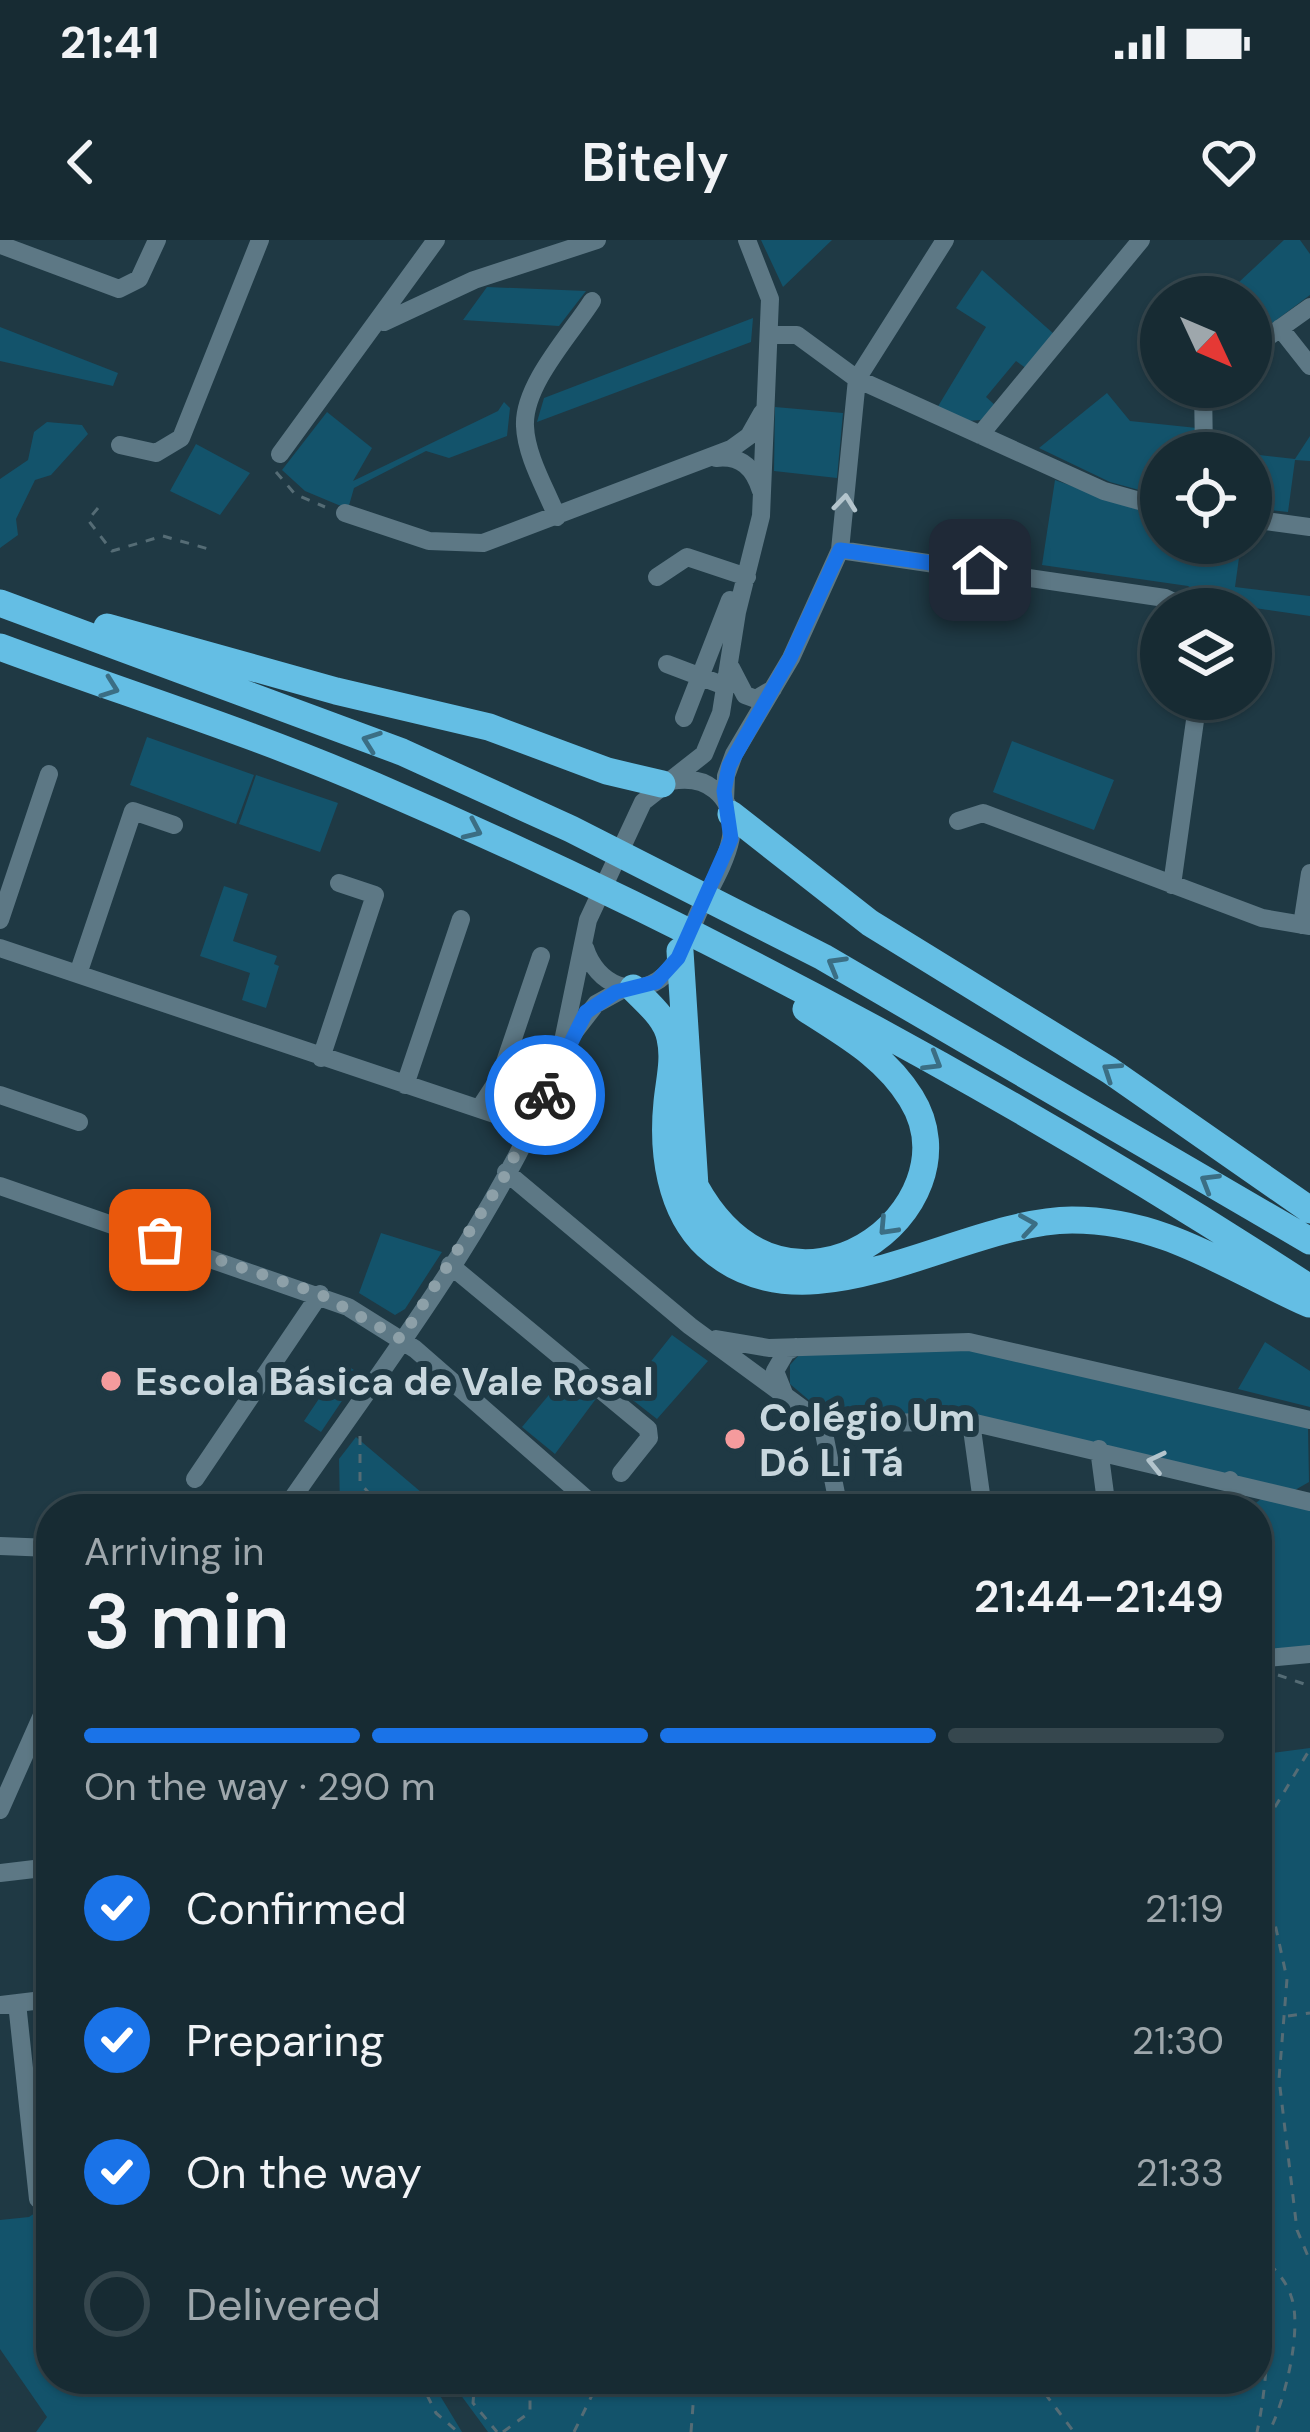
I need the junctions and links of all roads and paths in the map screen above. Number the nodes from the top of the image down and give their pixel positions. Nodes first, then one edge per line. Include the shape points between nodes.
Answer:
1 (157, 240) edge
2 (260, 240) edge
3 (436, 240) edge
4 (597, 240) edge
5 (747, 240) edge
6 (945, 240) edge
7 (1141, 240) edge
8 (2, 244) edge
9 (592, 301) dead end
10 (1310, 307) edge
11 (1280, 328) junction
12 (1272, 334) edge
13 (770, 335) junction
14 (370, 336) junction
15 (1310, 366) edge
16 (857, 379) junction
17 (765, 402) junction
18 (980, 435) junction
19 (119, 445) dead end
20 (280, 454) joint
21 (706, 460) junction
22 (762, 495) junction
23 (1140, 501) edge
24 (98, 508) dead end
25 (346, 514) joint
26 (556, 517) junction
27 (1272, 522) edge
28 (1310, 527) edge
29 (212, 550) dead end
30 (840, 550) junction
31 (657, 577) dead end
32 (744, 586) junction
33 (1140, 594) edge
34 (0, 600) edge
35 (0, 647) edge
36 (730, 652) junction
37 (667, 664) dead end
38 (700, 676) junction
39 (777, 683) junction
40 (725, 686) junction
41 (684, 718) dead end
42 (1195, 720) edge
43 (49, 774) dead end
44 (658, 789) junction
45 (728, 807) junction
46 (958, 820) dead end
47 (174, 825) dead end
48 (1310, 873) edge
49 (339, 883) dead end
50 (1172, 885) junction
51 (661, 917) junction
52 (461, 919) dead end
53 (0, 920) edge
54 (1306, 926) edge
55 (584, 944) junction
56 (0, 948) edge
57 (680, 951) junction
58 (541, 956) dead end
59 (78, 974) junction
60 (629, 988) junction
61 (321, 1058) junction
62 (556, 1075) junction
63 (405, 1085) junction
64 (0, 1095) edge
65 (479, 1109) junction
66 (80, 1122) dead end
67 (530, 1126) junction
68 (506, 1172) junction
69 (0, 1186) edge
70 (1310, 1210) edge
71 (1310, 1241) edge
72 (450, 1265) junction
73 (1310, 1288) edge
74 (320, 1294) junction
75 (1310, 1304) edge
76 (690, 1326) junction
77 (401, 1339) junction
78 (796, 1347) junction
79 (795, 1406) junction
80 (352, 1412) junction
81 (1310, 1420) edge
82 (971, 1422) junction
83 (822, 1423) junction
84 (1099, 1449) junction
85 (621, 1473) dead end
86 (195, 1479) dead end
87 (1231, 1480) junction
88 (295, 1494) edge
89 (369, 1494) edge
90 (581, 1494) edge
91 (836, 1494) edge
92 (981, 1494) edge
93 (1105, 1494) edge
94 (1233, 1494) edge
95 (1310, 1502) edge
96 (0, 1546) edge
97 (36, 1547) edge
98 (1310, 1654) edge
99 (1272, 1658) edge
100 (36, 1746) edge
101 (1310, 1749) edge
102 (0, 1810) edge
103 (1272, 1817) edge
104 (36, 1869) edge
105 (0, 1873) edge
106 (1272, 1920) edge
107 (9, 2004) edge
108 (1310, 2013) edge
109 (1287, 2016) junction
110 (30, 2128) junction
111 (36, 2128) edge
112 (36, 2181) edge
113 (1310, 2261) edge
114 (1272, 2267) edge
115 (426, 2394) edge
116 (474, 2394) edge
117 (530, 2394) edge
118 (593, 2394) edge
119 (693, 2394) edge
120 (1045, 2394) edge
121 (1266, 2394) edge
122 (458, 2432) edge
123 (500, 2432) edge
124 (574, 2432) edge
125 (691, 2432) edge
126 (1074, 2432) edge
127 (1257, 2432) edge
128 (1269, 2432) edge

1 - 8 street via 140,279 118,289
2 - 19 street via 181,438 156,453
3 - 14 street
4 - 14 street via 461,285
5 - 13 street via 767,284
6 - 16 street
7 - 18 street
9 - 26 street via 525,417
10 - 11 street
11 - 12 street
11 - 15 street
13 - 16 street via 797,335
13 - 17 street
14 - 20 street
16 - 18 street
30 -> 16 street
17 - 21 street via 749,436
17 - 22 street
18 - 23 street
20 - 25 path via 276,473 287,488
21 - 22 street via 741,461
21 - 26 street
22 - 32 street
24 - 29 path via 88,520 112,551 163,536
25 - 26 street via 454,545 493,541
27 - 28 street
30 - 33 street
30 - 39 street
31 - 32 street via 687,557
32 - 36 street
32 - 38 street via 728,603
34 - 44 highway via 489,727
71 -> 34 highway via 823,957 571,829 402,752
35 -> 51 highway via 370,784
36 - 39 street via 745,695 761,698
36 - 40 street
37 - 38 street
38 - 40 street
38 - 41 street
39 - 45 street via 734,754
40 - 44 street via 710,743
42 - 50 street
43 - 53 street
44 - 45 street via 697,780
44 - 55 street via 588,920
45 - 57 street via 728,850
70 -> 45 highway via 1109,1070 870,922
46 - 50 street via 983,813
47 - 59 street via 133,811
48 - 54 street
49 - 61 street via 375,895
50 - 54 street
51 -> 57 highway via 864,1046 914,1102 921,1170 894,1222 870,1245 842,1258 786,1263 747,1249 710,1214 689,1153 691,1060
51 -> 73 highway via 862,1020
52 - 63 street
55 - 60 street via 594,969
55 - 62 street
56 - 59 street
57 - 60 street via 663,977
58 - 65 street via 500,1077
59 - 61 street
60 - 62 street via 586,1012
60 -> 75 highway via 670,1037 666,1138 682,1212 706,1245 740,1269 784,1283 820,1282 986,1232 1091,1221 1186,1240
61 - 63 street
62 - 67 street
63 - 65 street
64 - 66 street
65 - 67 street
67 - 68 street
68 - 72 street
68 - 76 street
69 - 74 street
72 - 77 street
72 - 85 street via 648,1430
74 - 77 street
74 - 86 street
76 - 78 street via 731,1344
76 - 79 street
77 - 80 street
77 - 90 street
78 - 79 street via 776,1371
78 - 81 street via 986,1344
79 - 83 street
80 - 88 street
80 - 89 path via 360,1483
82 - 83 street
82 - 84 street
82 - 92 street
83 - 91 street
87 -> 84 street
84 - 93 street
87 - 94 street
87 - 95 street
96 - 97 street
98 - 99 street
100 - 102 street
101 - 103 path
104 - 105 street
106 - 109 path
107 - 110 street
108 - 109 path
109 - 113 path via 1280,2099 1297,2230
110 - 111 street
110 - 112 street
114 - 128 path via 1297,2315 1281,2408
115 - 122 path
116 - 123 path
117 - 123 path via 530,2412
118 - 124 path
119 - 125 path
120 - 126 path
121 - 127 path

